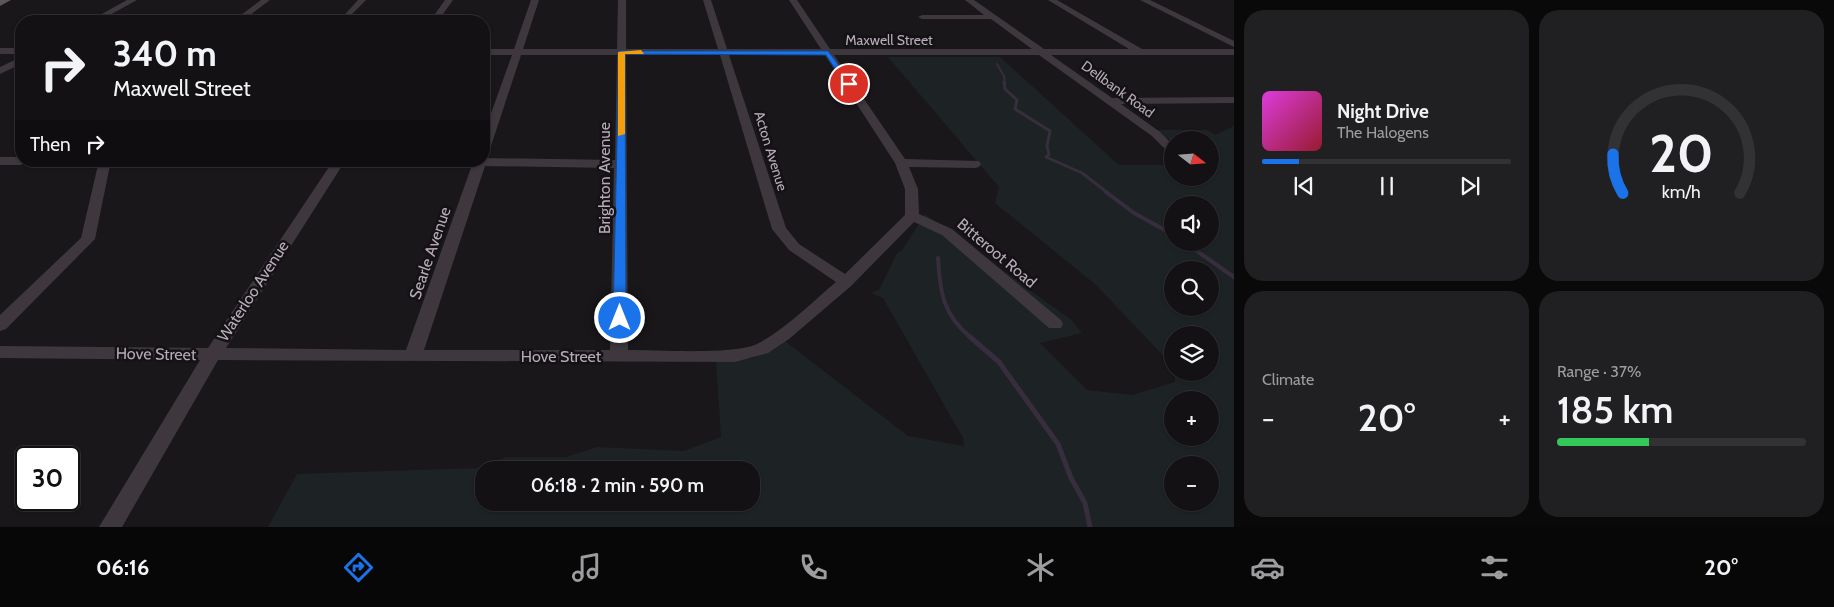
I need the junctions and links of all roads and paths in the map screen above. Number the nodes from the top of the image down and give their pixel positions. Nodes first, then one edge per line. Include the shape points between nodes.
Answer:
1 (6, 0) edge
2 (133, 0) edge
3 (266, 0) edge
4 (362, 0) edge
5 (449, 0) edge
6 (535, 0) edge
7 (622, 0) edge
8 (707, 0) edge
9 (793, 0) edge
10 (969, 0) edge
11 (1052, 0) edge
12 (1144, 0) edge
13 (0, 3) edge
14 (104, 15) edge
15 (245, 15) edge
16 (347, 15) edge
17 (438, 15) edge
18 (922, 17) dead end
19 (993, 18) junction
20 (1234, 44) edge
21 (0, 51) edge
22 (15, 51) edge
23 (490, 52) edge
24 (517, 52) junction
25 (622, 52) junction
26 (1141, 52) junction
27 (1234, 52) edge
28 (725, 53) junction
29 (828, 53) junction
30 (1045, 53) junction
31 (15, 63) edge
32 (0, 71) edge
33 (1234, 100) edge
34 (1111, 101) junction
35 (490, 132) edge
36 (1164, 142) edge
37 (490, 158) edge
38 (0, 161) edge
39 (15, 161) edge
40 (901, 163) junction
41 (621, 164) junction
42 (975, 164) dead end
43 (104, 167) edge
44 (335, 167) edge
45 (478, 167) edge
46 (912, 216) junction
47 (846, 282) junction
48 (1055, 324) dead end
49 (0, 325) edge
50 (0, 352) edge
51 (212, 354) junction
52 (413, 356) junction
53 (619, 356) junction
54 (110, 527) edge

1 - 13 main road
2 - 14 street
3 - 15 street
4 - 16 street
5 - 17 street
6 - 24 street, Searle Avenue
7 - 25 street, Brighton Avenue
8 - 28 street, Acton Avenue
9 - 29 street
10 - 19 street, Dellbank Road
11 - 26 street
12 - 20 street
18 - 19 street
19 - 30 street, Dellbank Road
21 - 22 street
23 - 24 street, Maxwell Street
24 - 25 street, Maxwell Street
24 - 35 street, Searle Avenue
25 - 28 street, Maxwell Street
25 - 41 street, Brighton Avenue
26 - 27 street, Maxwell Street
26 - 30 street, Maxwell Street
28 - 29 street, Maxwell Street
28 - 47 street, Acton Avenue via 779,229 794,247
29 - 30 street, Maxwell Street
29 - 40 street
30 - 34 street, Dellbank Road
31 - 32 street
33 - 34 street
34 - 36 street, Dellbank Road
37 - 41 street
38 - 39 street
40 - 42 street
40 - 46 street via 912,184 915,202
41 - 53 street, Brighton Avenue
43 - 49 street via 88,239
44 - 51 street, Waterloo Avenue
45 - 52 street, Searle Avenue
46 - 47 street, Hove Street
46 - 48 street, Bitteroot Road via 947,232
47 - 53 street, Hove Street via 762,349 735,356
50 - 51 street, Hove Street
51 - 52 street, Hove Street
51 - 54 street, Waterloo Avenue
52 - 53 street, Hove Street

